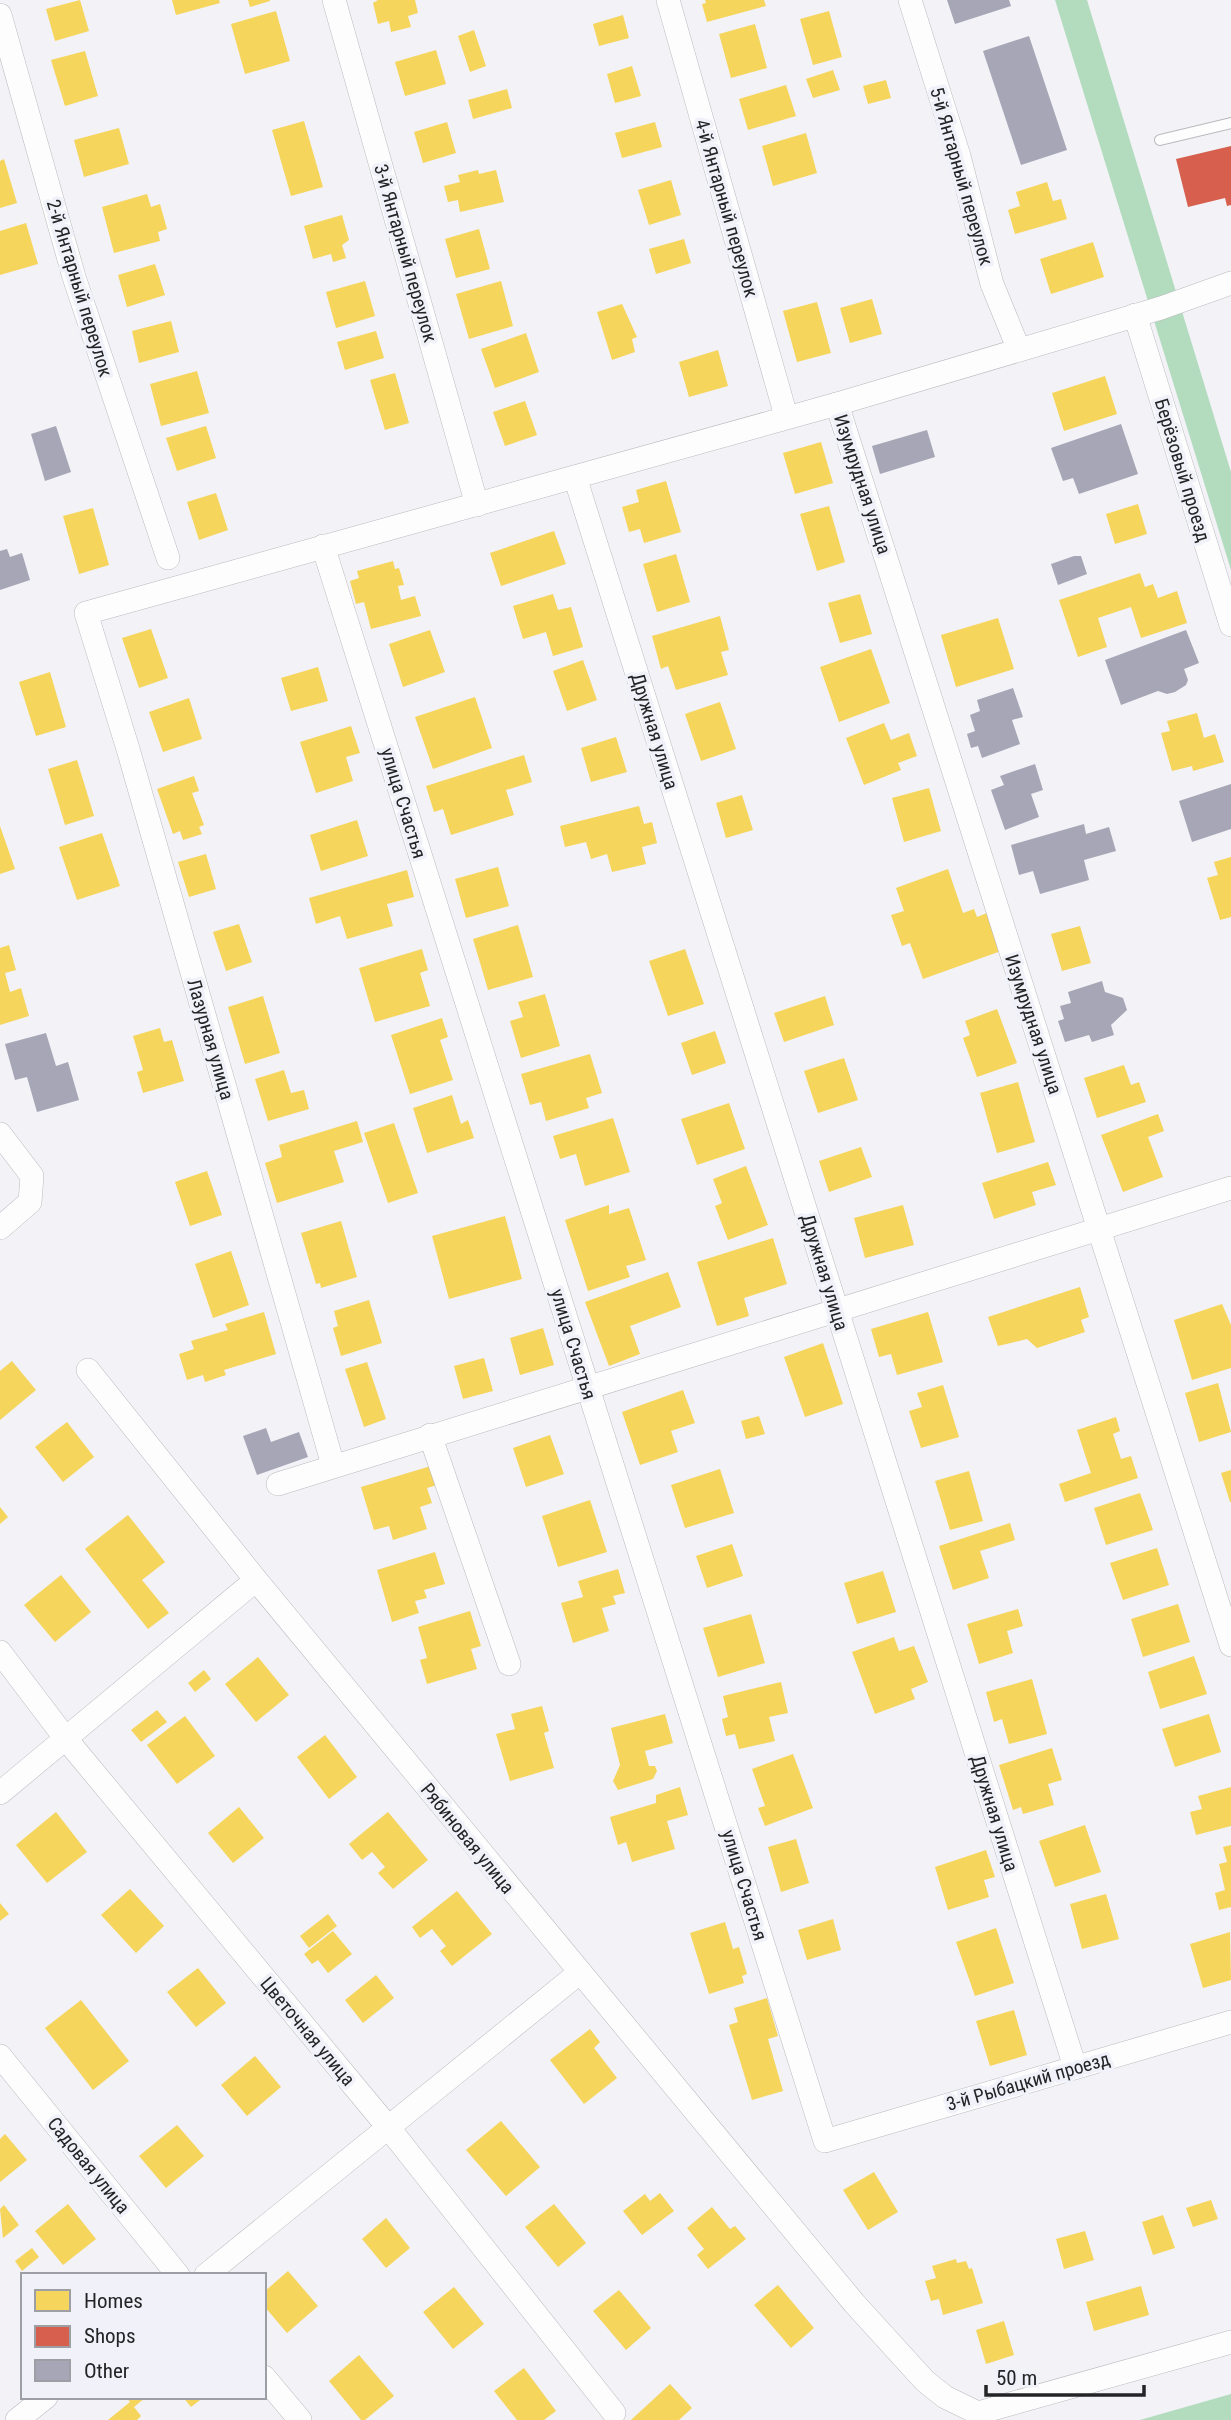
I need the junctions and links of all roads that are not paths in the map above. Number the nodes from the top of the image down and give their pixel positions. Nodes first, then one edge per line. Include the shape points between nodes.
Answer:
1 (334, 0) edge
2 (668, 0) edge
3 (910, 0) edge
4 (0, 15) edge
5 (1231, 123) edge
6 (1160, 140) dead end
7 (1231, 283) edge
8 (1135, 315) junction
9 (1019, 350) junction
10 (837, 404) junction
11 (786, 416) junction
12 (575, 477) junction
13 (477, 505) junction
14 (323, 546) junction
15 (168, 558) dead end
16 (1231, 625) edge
17 (0, 1134) edge
18 (1231, 1188) edge
19 (0, 1228) edge
20 (1099, 1229) junction
21 (837, 1310) junction
22 (88, 1370) dead end
23 (588, 1387) junction
24 (430, 1435) junction
25 (333, 1465) junction
26 (278, 1484) dead end
27 (256, 1580) junction
28 (1231, 1645) edge
29 (0, 1652) edge
30 (509, 1664) dead end
31 (66, 1739) junction
32 (0, 1793) edge
33 (579, 1973) junction
34 (1231, 2022) edge
35 (0, 2056) edge
36 (1075, 2067) junction
37 (388, 2127) junction
38 (825, 2141) joint
39 (176, 2273) edge
40 (208, 2273) edge
41 (1231, 2342) edge
42 (266, 2380) edge
43 (43, 2399) edge
44 (614, 2413) dead end
45 (17, 2420) edge
46 (300, 2420) edge

1 - 13 street, 3-й Янтарный переулок
2 - 11 street, 4-й Янтарный переулок
3 - 9 street, 5-й Янтарный переулок via 959,156 992,284
4 - 15 street, 2-й Янтарный переулок via 74,277
5 - 6 lane
7 - 8 street
8 - 9 street
8 - 16 street, Берёзовый проезд
9 - 10 street
10 - 11 street
10 - 20 street, Изумрудная улица
11 - 12 street
12 - 13 street
12 - 21 street, Дружная улица
13 - 14 street
14 - 23 street, улица Счастья
14 - 25 street, Лазурная улица via 86,613
17 - 19 street via 32,1176 30,1202
18 - 20 street
20 - 21 street
20 - 28 street, Изумрудная улица
21 - 23 street
21 - 36 street, Дружная улица
22 - 27 street, Рябиновая улица
23 - 24 street
23 - 38 street, улица Счастья
24 - 25 street
24 - 30 street
25 - 26 street
27 - 31 street
27 - 33 street, Рябиновая улица
29 - 31 street, Цветочная улица
31 - 32 street
31 - 37 street, Цветочная улица
33 - 37 street
33 - 41 street, Рябиновая улица via 854,2303 944,2397 978,2413
34 - 36 street, 3-й Рыбацкий проезд
35 - 39 street, Садовая улица
36 - 38 street, 3-й Рыбацкий проезд
37 - 40 street
37 - 44 street, Цветочная улица
42 - 46 street
43 - 45 street

